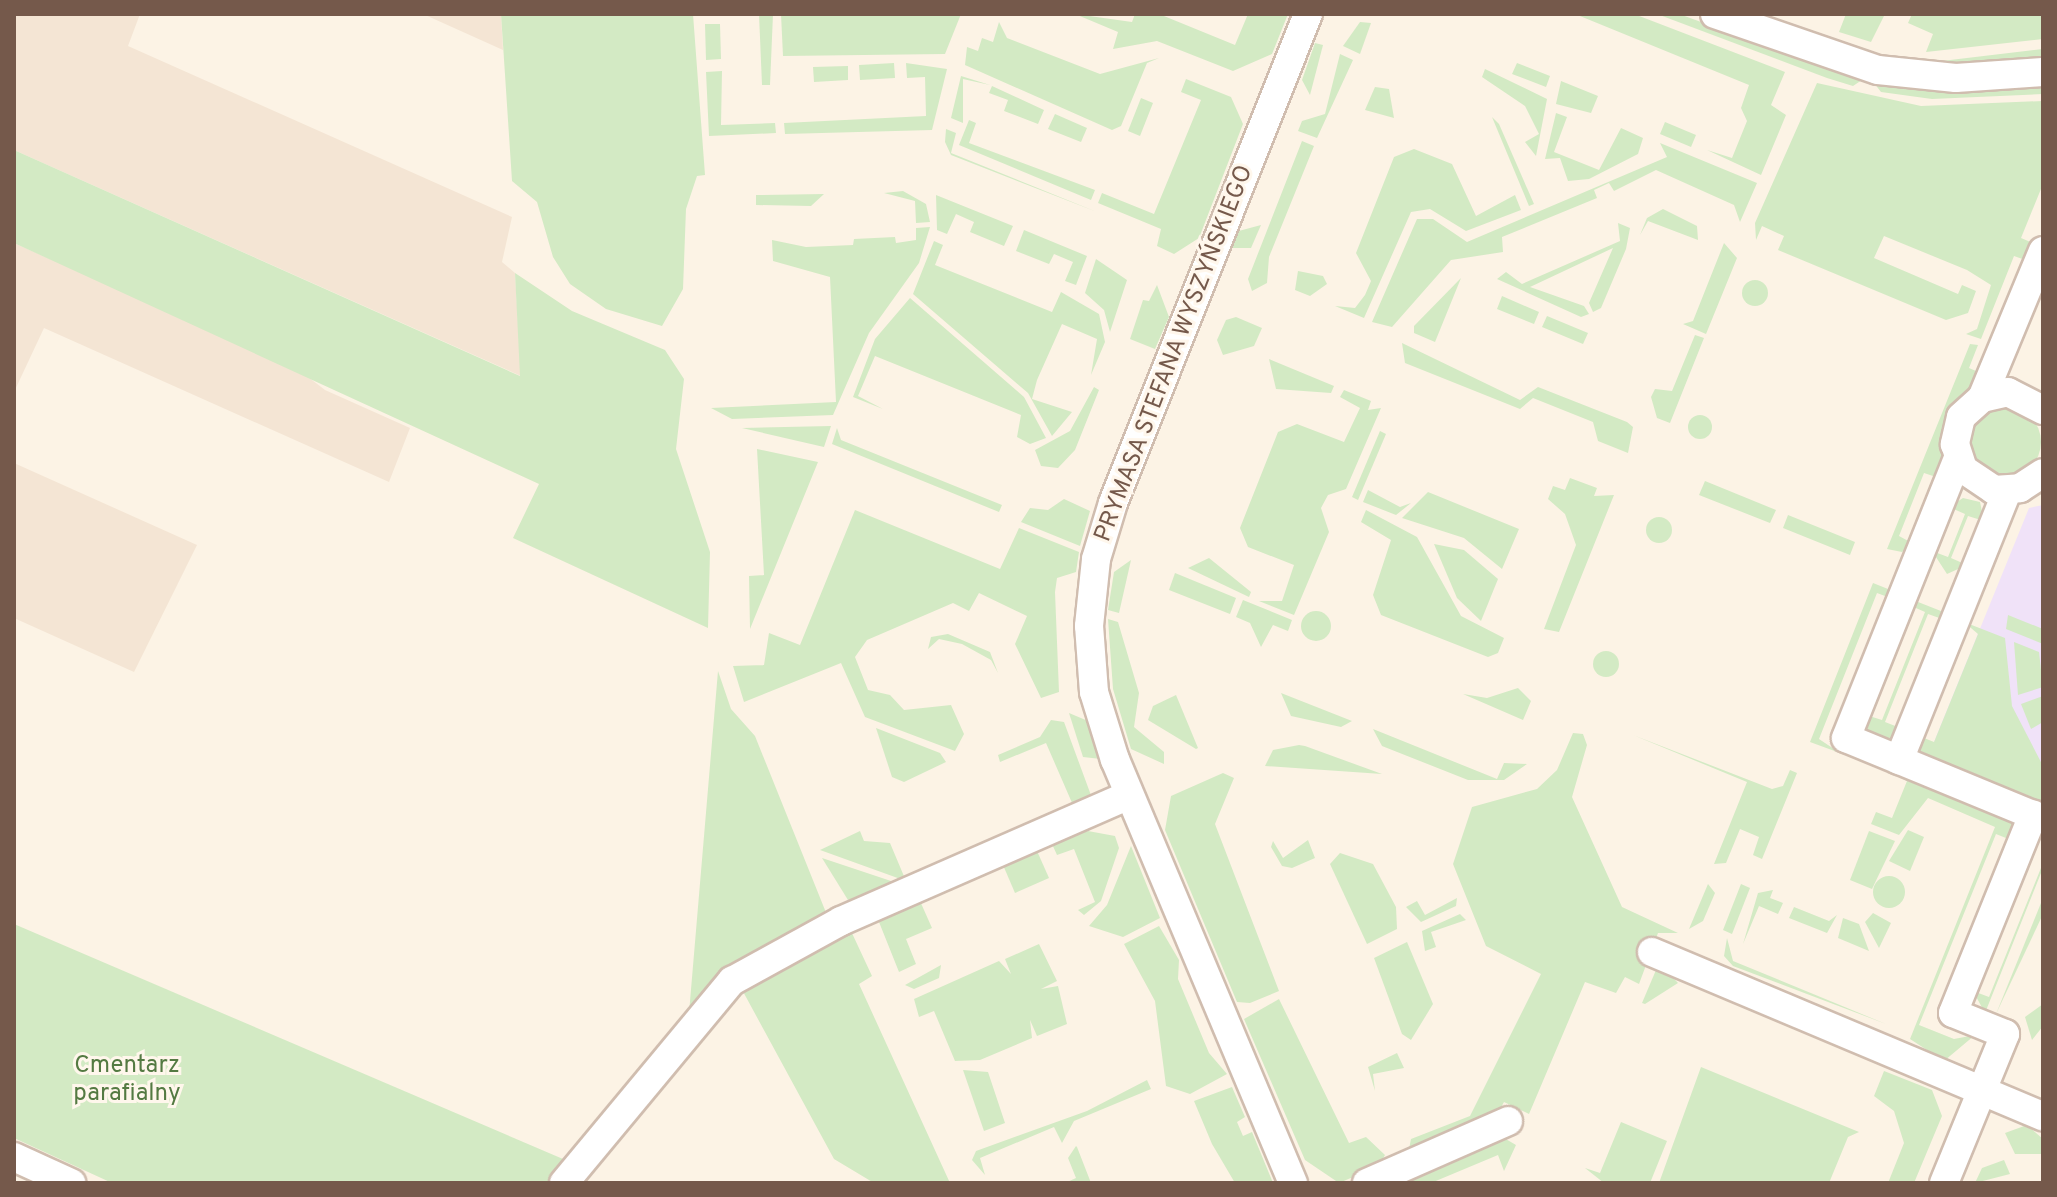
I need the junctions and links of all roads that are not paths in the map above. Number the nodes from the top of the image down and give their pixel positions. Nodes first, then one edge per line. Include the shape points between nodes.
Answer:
1 (1308, 14) edge
2 (1715, 14) edge
3 (2043, 72) edge
4 (2043, 251) edge
5 (2010, 334) junction
6 (1982, 398) junction
7 (2038, 405) edge
8 (1958, 458) junction
9 (2043, 473) edge
10 (2007, 491) junction
11 (1899, 760) junction
12 (1129, 795) junction
13 (1652, 952) dead end
14 (1984, 1087) junction
15 (2043, 1116) edge
16 (1508, 1121) dead end
17 (14, 1157) edge
18 (71, 1183) edge
19 (564, 1183) edge
20 (1293, 1183) edge
21 (1367, 1183) edge
22 (1944, 1183) edge

1 - 12 street, PRYMASA STEFANA WYSZYŃSKIEGO via 1096,559 1089,626 1094,692
2 - 3 street via 1878,70 1956,78
4 - 5 street
5 - 6 street
5 - 7 street
6 - 7 street via 2008,392
6 - 8 street via 1961,417
8 - 10 street via 1982,486
8 - 11 street via 1846,738
9 - 10 street
10 - 11 street
11 - 14 street via 2033,815 1953,1013 2005,1034
12 - 19 street via 841,921 732,981
12 - 20 street, PRYMASA STEFANA WYSZYŃSKIEGO
13 - 14 street
14 - 15 street
14 - 22 street
16 - 21 street
17 - 18 street

